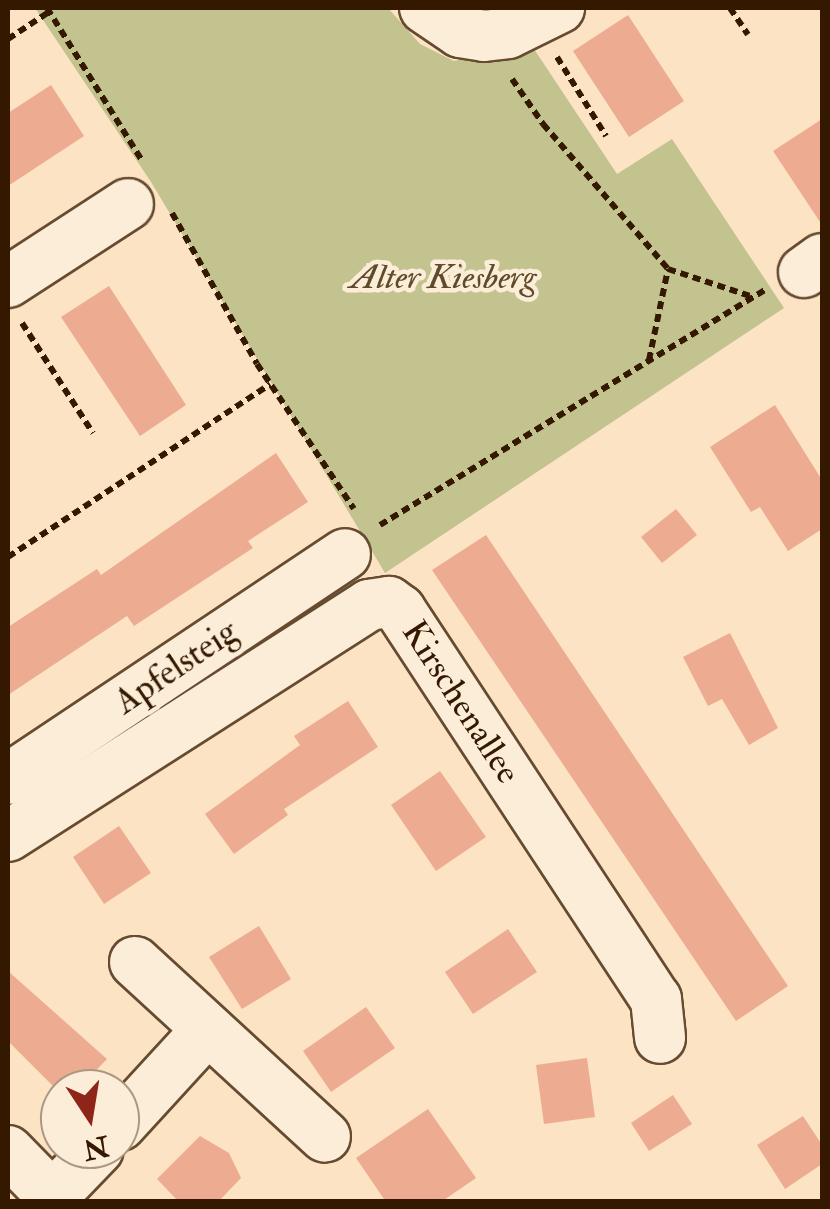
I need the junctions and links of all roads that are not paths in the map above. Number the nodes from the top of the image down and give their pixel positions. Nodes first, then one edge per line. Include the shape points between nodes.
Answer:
1 (424, 8) edge
2 (547, 15) edge
3 (128, 204) dead end
4 (13, 300) edge
5 (357, 543) road end
6 (8, 780) edge
7 (8, 836) edge
8 (135, 962) dead end
9 (207, 1030) junction
10 (660, 1038) dead end
11 (140, 1103) edge
12 (326, 1137) dead end
13 (8, 1150) edge
14 (81, 1169) edge
15 (56, 1199) edge

1 - 2 street via 460,32 484,36
3 - 4 street
5 - 6 street, Apfelsteig
7 - 10 street, Kirschenallee via 369,605 389,602 656,999
8 - 9 street
9 - 11 street
9 - 12 street
13 - 15 street
14 - 15 street

